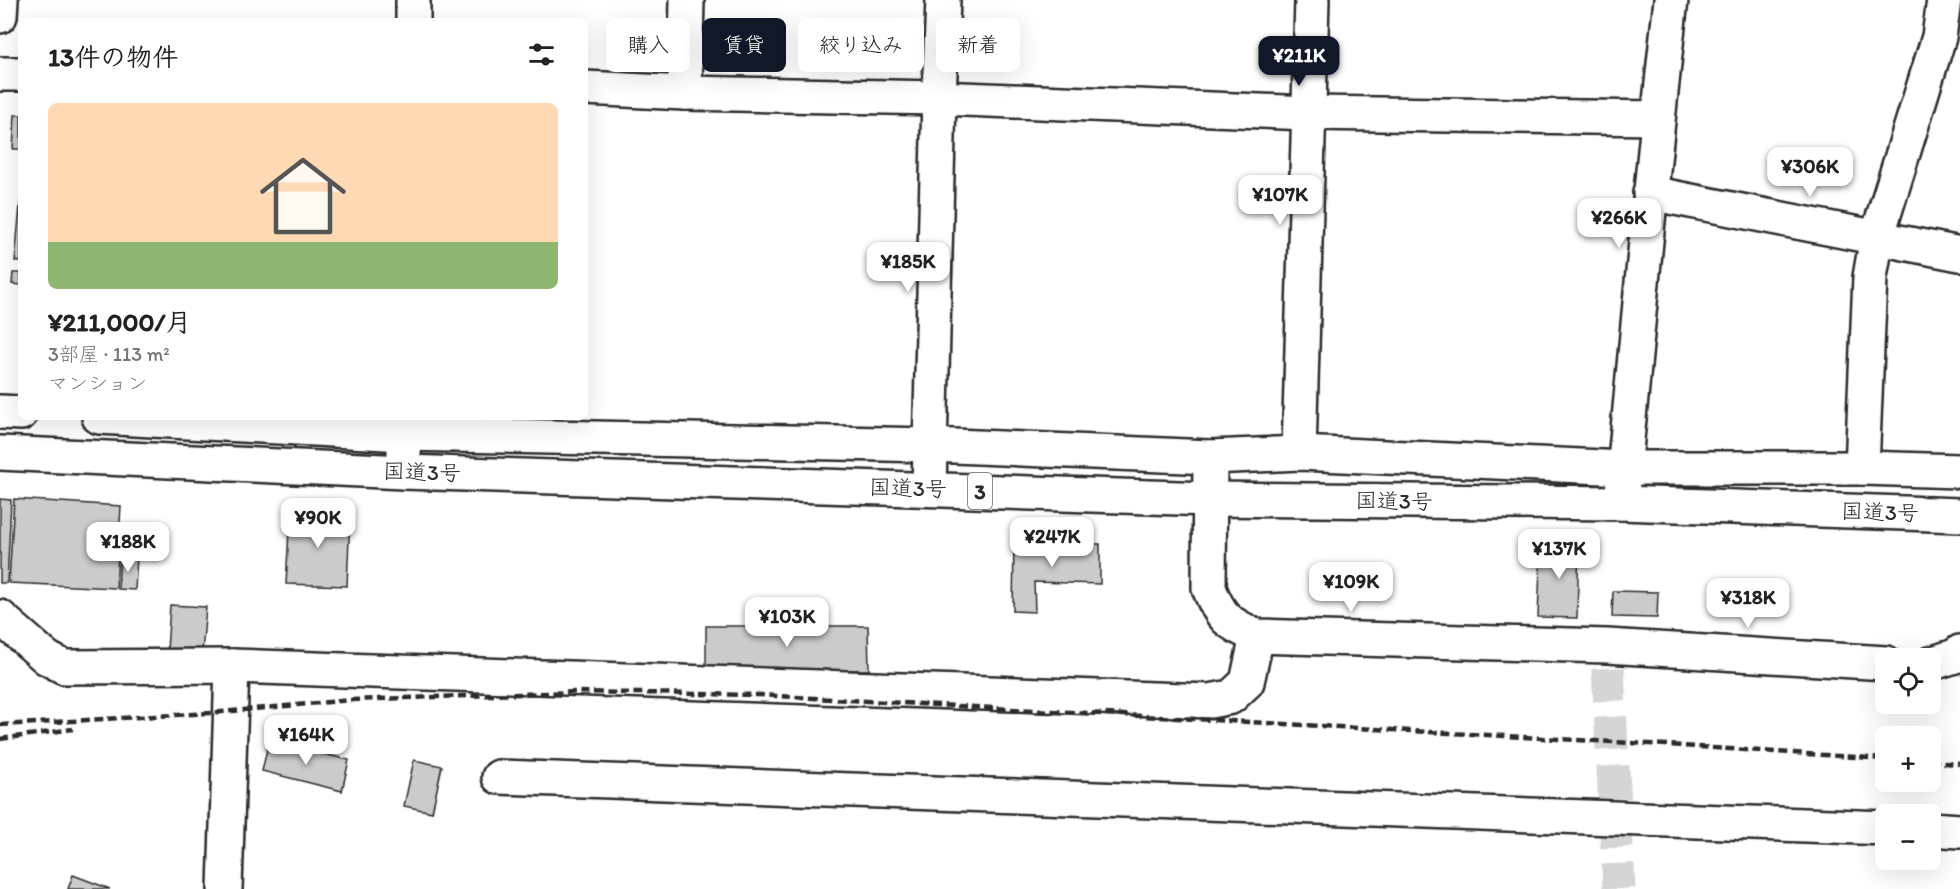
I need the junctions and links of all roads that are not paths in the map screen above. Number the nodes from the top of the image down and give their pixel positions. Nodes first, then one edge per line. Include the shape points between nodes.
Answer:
1 (1, 0) edge
2 (413, 0) edge
3 (687, 0) edge
4 (944, 0) edge
5 (1312, 0) edge
6 (1671, 0) edge
7 (0, 16) edge
8 (413, 18) edge
9 (1948, 20) edge
10 (0, 74) edge
11 (18, 74) edge
12 (588, 88) edge
13 (685, 93) junction
14 (939, 98) junction
15 (1309, 113) junction
16 (1658, 118) junction
17 (1650, 193) junction
18 (1877, 237) junction
19 (1960, 254) edge
20 (0, 412) edge
21 (18, 413) edge
22 (213, 420) edge
23 (404, 425) edge
24 (930, 445) junction
25 (0, 453) edge
26 (1299, 453) junction
27 (1210, 457) junction
28 (1624, 468) junction
29 (1862, 468) junction
30 (1960, 471) edge
31 (404, 472) junction
32 (929, 489) junction
33 (1209, 499) junction
34 (1621, 503) junction
35 (1960, 515) edge
36 (0, 617) edge
37 (1257, 636) junction
38 (1960, 652) edge
39 (1941, 660) edge
40 (1875, 663) edge
41 (232, 666) junction
42 (499, 777) dead end
43 (1875, 828) edge
44 (1941, 830) edge
45 (1960, 831) edge
46 (225, 889) edge

1 - 7 main road
2 - 8 main road
3 - 13 main road
4 - 14 main road
5 - 15 main road
6 - 16 main road
9 - 18 main road
10 - 11 main road
12 - 13 main road
13 - 14 main road
14 - 15 main road
14 - 24 main road
15 - 16 main road
15 - 26 main road
16 - 17 main road
17 - 18 main road
17 - 28 main road
18 - 19 main road
18 - 29 main road via 1870,277
20 - 21 main road
22 - 23 main road, 国道3号 / 3
23 - 24 main road, 国道3号 / 3
23 - 31 main road
24 - 27 main road, 国道3号 / 3
24 - 32 main road
25 - 31 main road, 国道3号 / 3
26 - 27 main road, 国道3号 / 3
26 - 28 main road, 国道3号 / 3
27 - 33 main road
28 - 29 main road, 国道3号 / 3
28 - 34 main road
29 - 30 main road, 国道3号 / 3
31 - 32 main road, 国道3号 / 3
32 - 33 main road, 国道3号 / 3
33 - 34 main road, 国道3号 / 3
33 - 37 main road via 1209,588 1216,607 1227,620
34 - 35 main road, 国道3号 / 3
36 - 41 main road via 64,668
37 - 40 main road via 1608,657
37 - 41 main road via 1247,682 1232,697 1210,701
38 - 39 main road
41 - 46 main road
42 - 43 main road
44 - 45 main road

